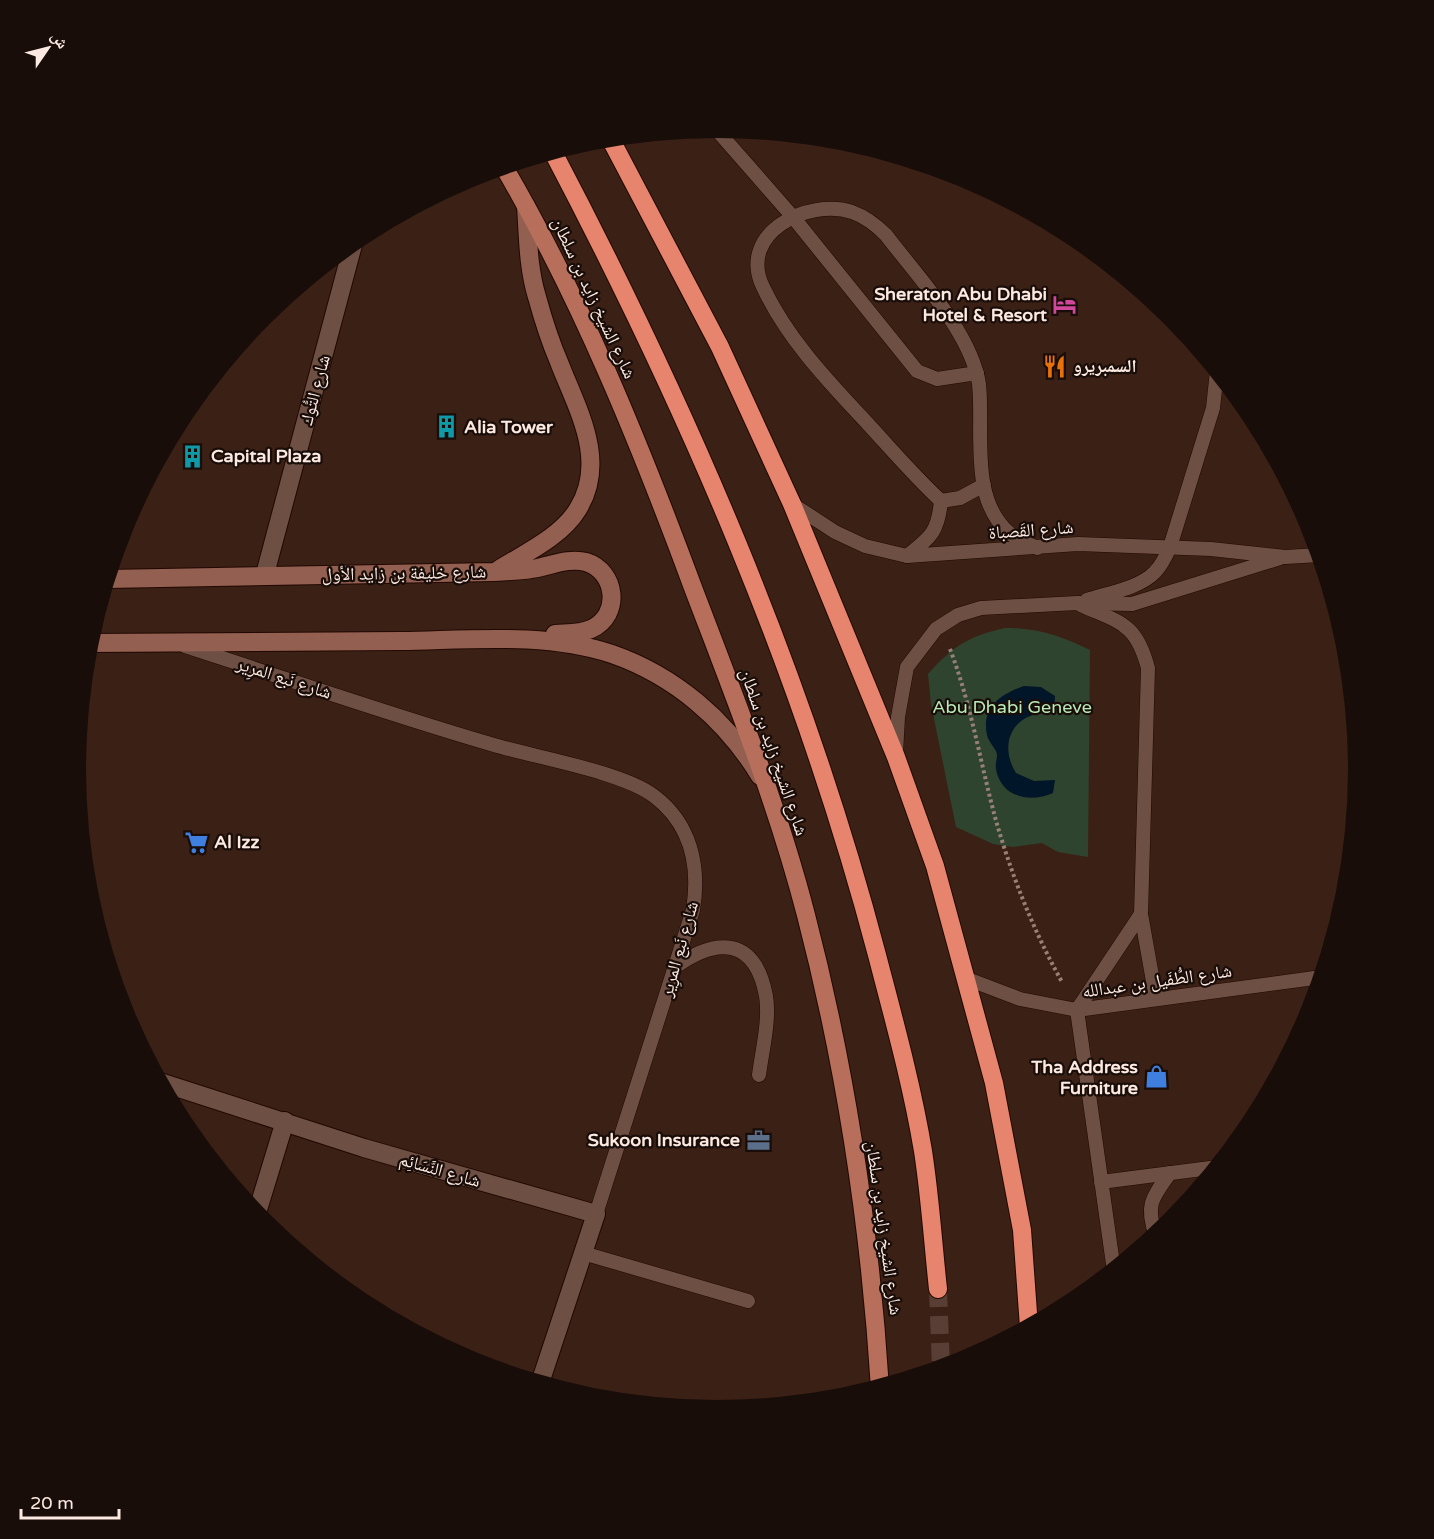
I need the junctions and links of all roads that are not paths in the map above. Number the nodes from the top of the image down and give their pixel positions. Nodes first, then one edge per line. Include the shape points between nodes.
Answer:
1 (724, 138) edge
2 (614, 147) edge
3 (557, 159) edge
4 (508, 174) edge
5 (526, 206) junction
6 (793, 217) junction
7 (350, 256) edge
8 (977, 373) junction
9 (1215, 381) edge
10 (984, 485) junction
11 (941, 501) junction
12 (792, 504) junction
13 (1170, 547) junction
14 (1037, 548) junction
15 (907, 556) junction
16 (1311, 556) edge
17 (1284, 557) junction
18 (494, 572) junction
19 (265, 574) junction
20 (115, 579) edge
21 (1077, 603) junction
22 (508, 640) junction
23 (99, 643) edge
24 (175, 643) junction
25 (896, 757) junction
26 (767, 788) junction
27 (1141, 914) junction
28 (675, 967) junction
29 (965, 978) junction
30 (1313, 978) edge
31 (1156, 998) junction
32 (1077, 1010) junction
33 (759, 1075) dead end
34 (170, 1085) edge
35 (285, 1121) junction
36 (1206, 1168) edge
37 (1170, 1173) junction
38 (1101, 1182) junction
39 (259, 1205) edge
40 (596, 1214) junction
41 (1153, 1226) edge
42 (583, 1252) junction
43 (1113, 1261) edge
44 (938, 1289) tunnel mouth
45 (748, 1301) dead end
46 (1028, 1318) edge
47 (542, 1376) edge
48 (879, 1379) edge

1 - 6 lane
2 - 12 highway via 720,347
3 - 44 highway via 680,405 795,688 855,871 893,1014 923,1151
4 - 5 main road, شارع الشيخ زايد بن سلطان
5 - 18 main road, شارع خليفة بن زايد الأول via 536,294 559,363 585,423 591,452 590,476 585,495 568,523
5 - 26 main road, شارع الشيخ زايد بن سلطان via 593,340 646,465
6 - 8 lane via 917,371 937,379
6 - 8 lane via 832,208 871,221 886,235 948,318
6 - 11 lane via 767,237 758,251 757,269 762,285 816,368
7 - 19 street, شارع التُّوك
8 - 10 lane
9 - 13 lane via 1213,408
10 - 11 lane via 960,498
10 - 14 lane via 995,515 1008,532
11 - 15 lane via 939,523 931,537
12 - 15 lane, شارع القَصباة via 865,546
12 - 25 highway
13 - 14 lane, شارع القَصباة via 1078,544
13 - 17 lane, شارع القَصباة
13 - 21 lane via 1149,577
14 - 15 lane, شارع القَصباة
16 - 17 lane, شارع القَصباة
17 - 21 lane, شارع القَصباة via 1132,604
18 - 19 main road, شارع خليفة بن زايد الأول
18 - 22 main road via 586,562 605,574 612,593 608,613 590,629
19 - 20 main road, شارع خليفة بن زايد الأول
21 - 25 lane, شارع القَصباة via 981,608 958,615 936,629 907,667
21 - 27 lane via 1131,631 1142,647 1148,668
22 - 24 main road
22 - 26 main road via 578,645 613,655 666,680 728,731
23 - 24 main road
24 - 28 lane, شارع نَبع المرِير via 492,745 630,783 653,795 686,834 694,859 697,884 693,910
25 - 29 highway via 935,866
26 - 48 main road, شارع الشيخ زايد بن سلطان via 806,914 841,1071 875,1314
27 - 31 lane
27 - 32 lane
28 - 33 lane via 695,952 719,945 741,951 758,969 766,998
28 - 40 lane, شارع نَبع المرِير
29 - 32 lane, شارع الطُّفَيل بن عبدالله via 1020,999
29 - 46 highway via 994,1083 1022,1230
30 - 31 lane, شارع الطُّفَيل بن عبدالله
31 - 32 lane, شارع الطُّفَيل بن عبدالله
32 - 38 lane
34 - 35 street, شارع النَّسَائِم
35 - 39 street
35 - 40 street, شارع النَّسَائِم via 364,1148
36 - 37 lane
37 - 38 lane
37 - 41 lane via 1152,1197 1149,1216
38 - 43 lane
40 - 42 street, شارع نَبع المرِير
42 - 45 lane
42 - 47 street, شارع نَبع المرِير

